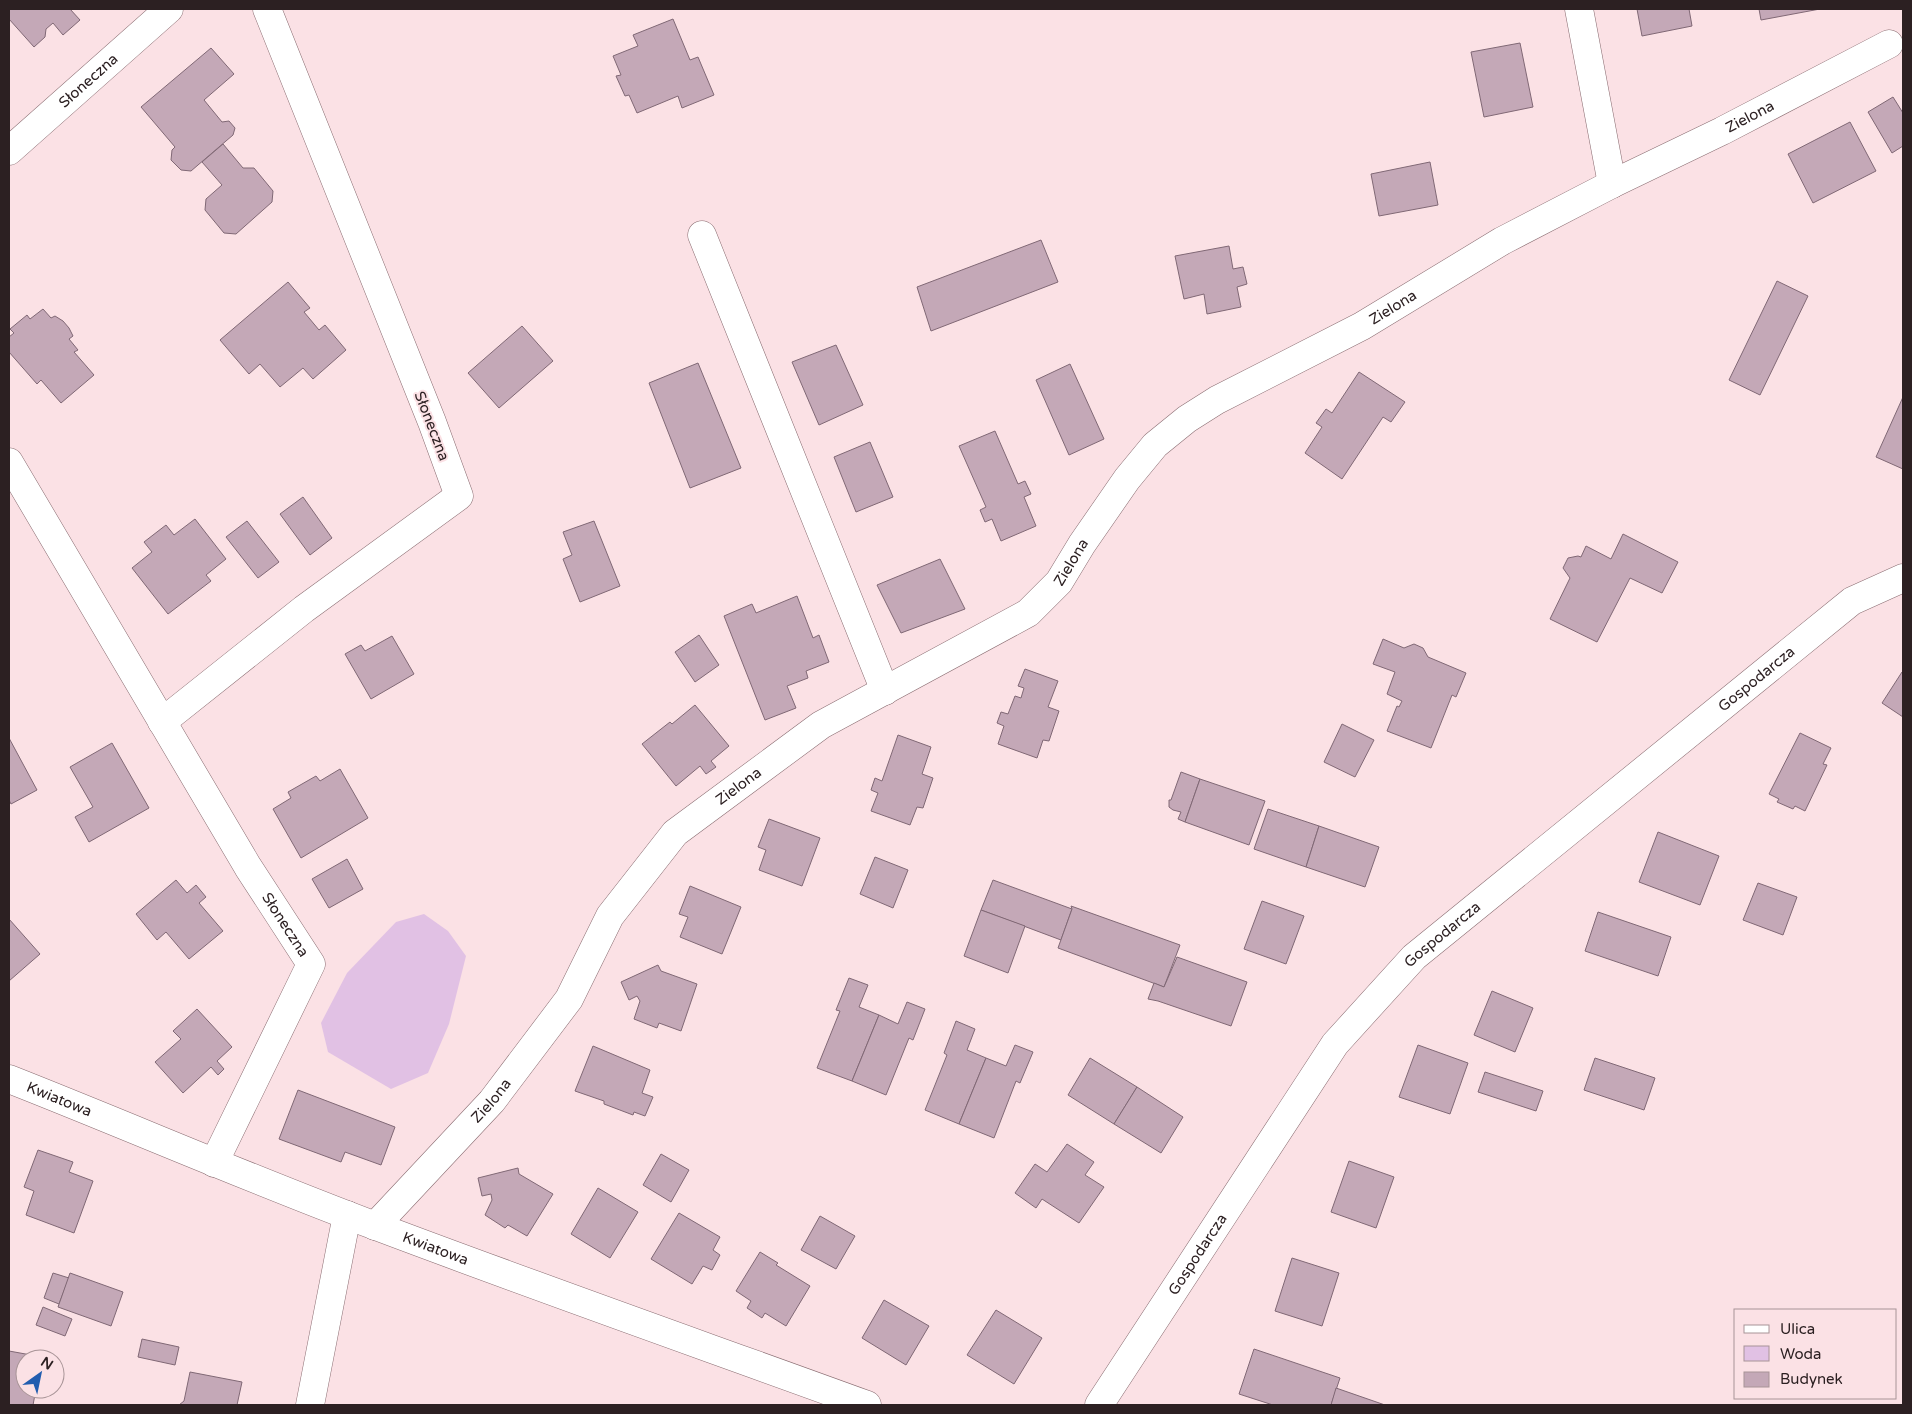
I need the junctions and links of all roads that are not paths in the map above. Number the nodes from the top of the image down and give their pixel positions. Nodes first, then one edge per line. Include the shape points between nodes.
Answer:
1 (169, 9) edge
2 (267, 9) edge
3 (1579, 9) edge
4 (1888, 44) dead end
5 (9, 151) edge
6 (1612, 184) junction
7 (702, 235) dead end
8 (9, 462) edge
9 (1903, 578) edge
10 (885, 691) junction
11 (162, 722) junction
12 (9, 1079) edge
13 (214, 1163) junction
14 (347, 1215) junction
15 (375, 1226) junction
16 (310, 1405) edge
17 (867, 1405) edge
18 (1099, 1405) edge

1 - 5 street, Słoneczna
2 - 11 street, Słoneczna via 459,496 304,609
3 - 6 street
4 - 6 street, Zielona
6 - 10 street, Zielona via 1502,241 1362,326 1217,400 1187,419 1154,445 1132,472 1059,582 1028,612
7 - 10 street
8 - 11 street, Słoneczna
9 - 18 street, Gospodarcza via 1852,602 1414,958 1335,1044
10 - 15 street, Zielona via 821,725 675,833 610,916 570,999 492,1101
11 - 13 street, Słoneczna via 248,867 311,964
12 - 13 street, Kwiatowa
13 - 14 street, Kwiatowa
14 - 15 street, Kwiatowa
14 - 16 street
15 - 17 street, Kwiatowa

